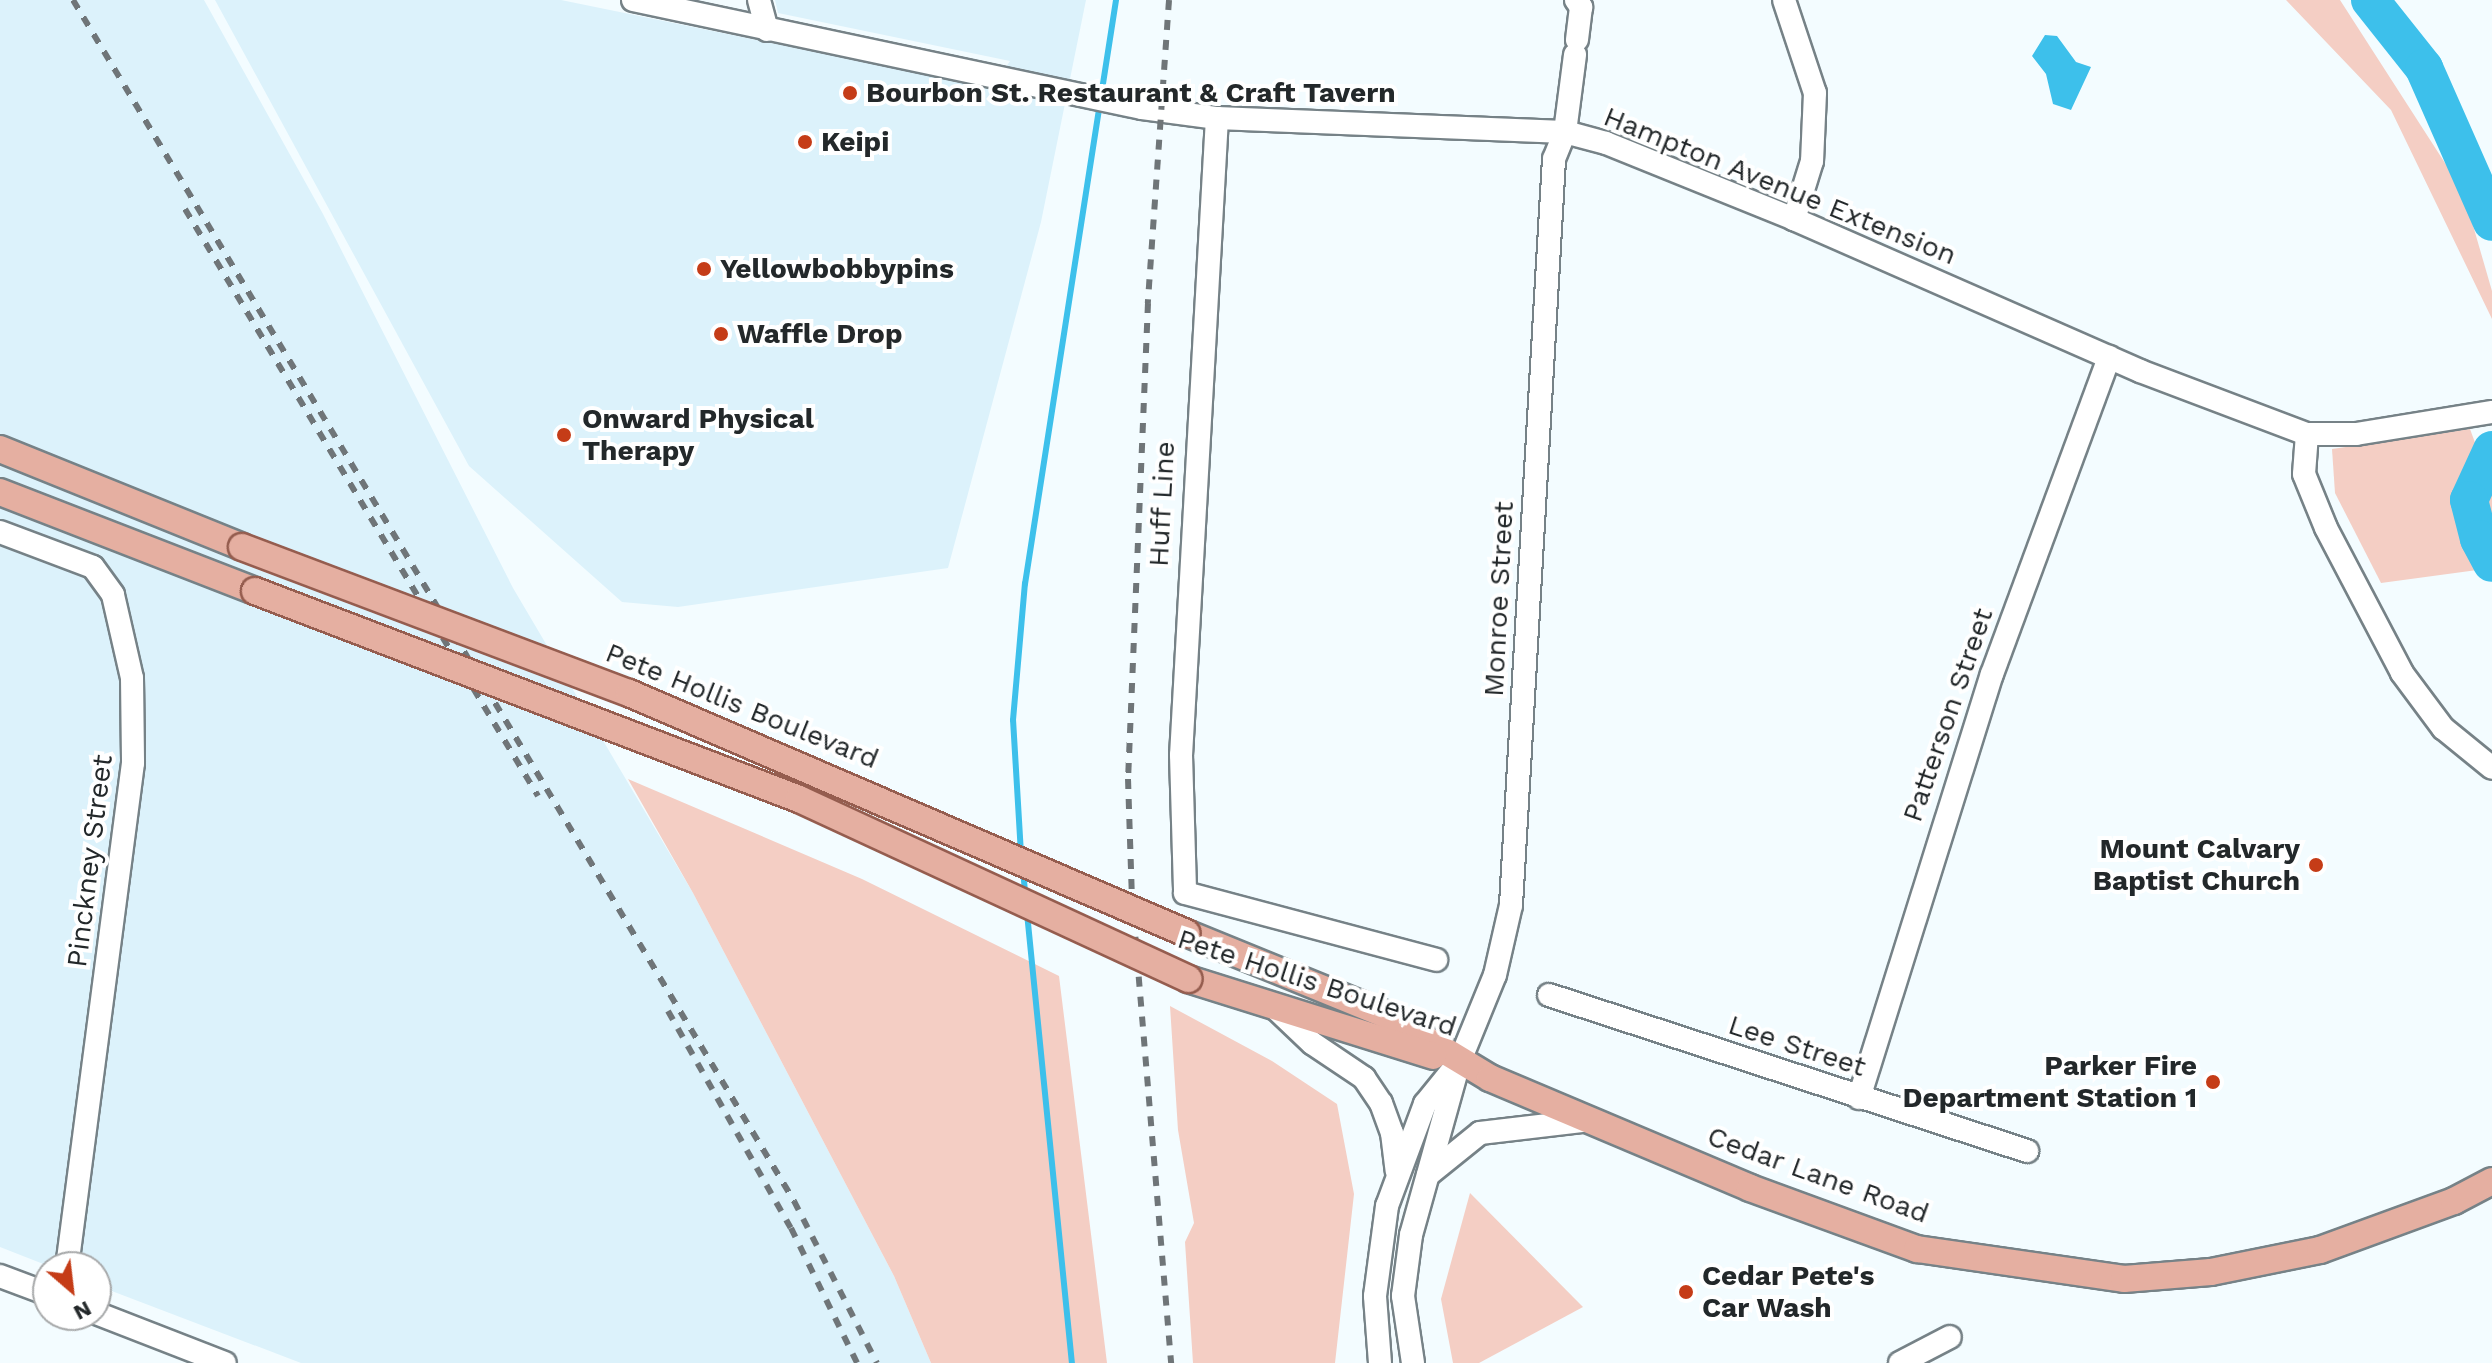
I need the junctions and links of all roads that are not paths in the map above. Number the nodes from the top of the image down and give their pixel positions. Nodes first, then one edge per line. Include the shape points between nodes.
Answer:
1 (633, 0) edge
2 (759, 0) edge
3 (1576, 0) edge
4 (1784, 0) edge
5 (767, 30) junction
6 (1217, 118) junction
7 (1565, 132) junction
8 (1794, 219) junction
9 (2109, 357) junction
10 (2492, 412) edge
11 (2307, 434) junction
12 (0, 449) edge
13 (0, 492) edge
14 (0, 532) edge
15 (2492, 768) edge
16 (1436, 960) dead end
17 (1549, 995) dead end
18 (1272, 1005) junction
19 (1459, 1063) junction
20 (1859, 1098) junction
21 (1590, 1120) junction
22 (2027, 1151) dead end
23 (1398, 1175) junction
24 (1427, 1176) junction
25 (2492, 1181) edge
26 (69, 1251) edge
27 (0, 1276) edge
28 (32, 1288) edge
29 (112, 1319) edge
30 (1950, 1337) dead end
31 (225, 1363) edge
32 (1380, 1363) edge
33 (1413, 1363) edge
34 (1900, 1363) edge

1 - 5 street, Hampton Avenue Extension
2 - 5 street
3 - 7 street, Monroe Street via 1581,7
4 - 8 street via 1815,93 1812,161
5 - 6 street, Hampton Avenue Extension
6 - 7 street, Hampton Avenue Extension
6 - 16 street, Huff Line via 1184,696 1185,893
7 - 8 street, Hampton Avenue Extension via 1606,143
7 - 19 street, Monroe Street via 1554,159 1511,905 1495,975
8 - 9 street, Hampton Avenue Extension
9 - 11 street, Hampton Avenue Extension
9 - 20 street, Patterson Street via 1992,674
10 - 11 street, Hampton Avenue Extension via 2356,434
11 - 15 street via 2304,474 2402,673 2443,728
12 - 19 main road, Pete Hollis Boulevard, bridge via 629,693 1384,1014
13 - 18 main road, Pete Hollis Boulevard, bridge via 799,799 1188,979
14 - 26 street, Pinckney Street via 93,567 113,595 132,678 133,763
17 - 20 street, Lee Street
18 - 19 main road, Pete Hollis Boulevard
18 - 23 street via 1312,1043 1364,1078 1392,1133
19 - 21 main road, Cedar Lane Road
19 - 23 street via 1425,1104
19 - 24 street
20 - 22 street, Lee Street
21 - 24 street via 1480,1133
21 - 25 main road, Cedar Lane Road via 1750,1188 1917,1249 2124,1279 2211,1272 2320,1250 2454,1201
23 - 32 street via 1387,1206 1375,1296
24 - 33 street via 1411,1235 1403,1296
27 - 28 street
29 - 31 street
30 - 34 street

